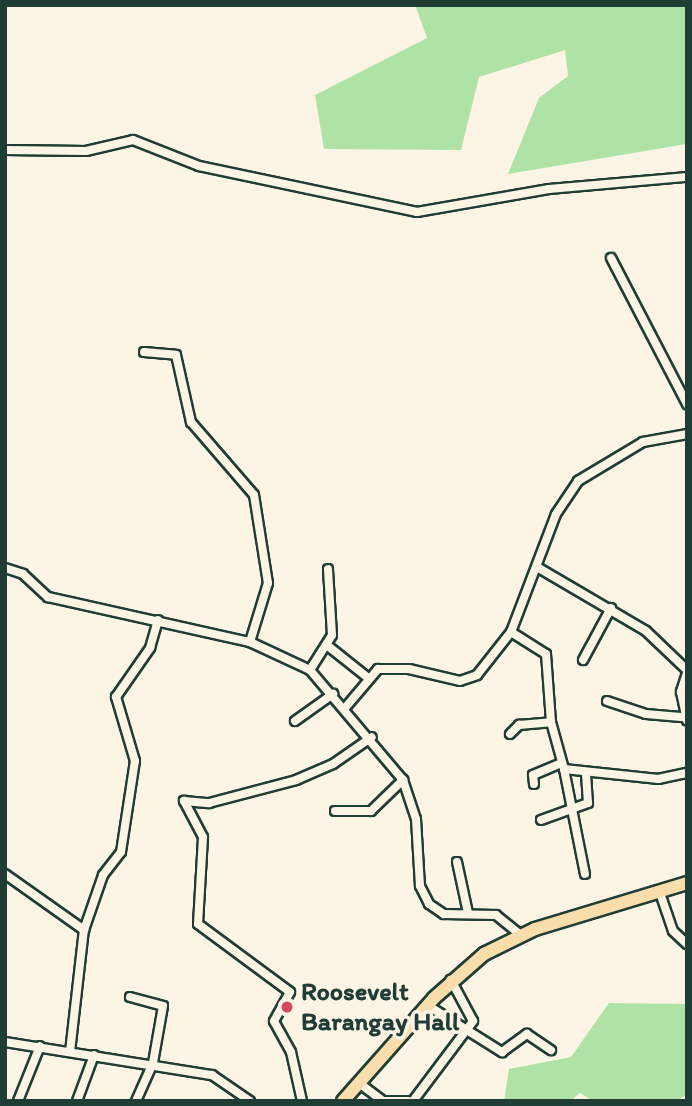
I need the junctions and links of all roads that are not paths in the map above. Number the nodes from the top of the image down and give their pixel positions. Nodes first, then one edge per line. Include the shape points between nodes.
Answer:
1 (5, 150) edge
2 (687, 177) edge
3 (611, 258) dead end
4 (144, 352) dead end
5 (687, 404) edge
6 (687, 434) edge
7 (537, 567) junction
8 (5, 568) edge
9 (328, 569) dead end
10 (611, 608) junction
11 (158, 620) junction
12 (512, 632) junction
13 (250, 642) junction
14 (328, 646) junction
15 (583, 660) dead end
16 (310, 670) junction
17 (687, 672) edge
18 (367, 677) junction
19 (333, 694) junction
20 (607, 701) dead end
21 (345, 708) junction
22 (685, 718) edge
23 (295, 721) dead end
24 (551, 722) junction
25 (510, 734) dead end
26 (372, 737) junction
27 (561, 766) junction
28 (586, 772) junction
29 (687, 773) edge
30 (403, 780) junction
31 (534, 785) dead end
32 (569, 810) junction
33 (335, 811) dead end
34 (541, 820) dead end
35 (457, 862) dead end
36 (5, 874) edge
37 (585, 874) dead end
38 (687, 883) edge
39 (659, 890) junction
40 (468, 913) junction
41 (84, 930) junction
42 (521, 935) junction
43 (687, 944) edge
44 (451, 980) junction
45 (130, 997) dead end
46 (427, 1005) junction
47 (466, 1031) junction
48 (5, 1042) edge
49 (40, 1046) junction
50 (551, 1050) dead end
51 (70, 1052) junction
52 (94, 1055) junction
53 (153, 1063) junction
54 (359, 1083) junction
55 (241, 1091) junction
56 (18, 1101) edge
57 (77, 1101) edge
58 (136, 1101) edge
59 (233, 1101) edge
60 (250, 1101) edge
61 (302, 1101) edge
62 (343, 1101) edge
63 (384, 1101) edge
64 (411, 1101) edge

1 - 2 street via 86,151 133,140 199,166 417,212 549,189
3 - 5 street
4 - 13 street via 176,355 191,422 254,495 268,583
6 - 7 street via 643,442 578,481 556,514
7 - 10 street
7 - 12 street
8 - 11 street via 23,574 48,597
9 - 14 street
10 - 15 street
10 - 17 street via 646,631
11 - 13 street
11 - 41 street via 150,648 116,697 135,761 121,852 103,874
12 - 18 street via 483,670 468,680 397,667
12 - 24 street via 546,654
13 - 16 street
14 - 16 street
14 - 18 street
16 - 19 street
17 - 22 street via 681,692
18 - 21 street
19 - 21 street
19 - 23 street
20 - 22 street via 646,714
21 - 26 street
24 - 25 street via 519,725
24 - 27 street
26 - 30 street
26 - 61 street via 296,780 209,803 184,801 203,837 198,924 289,989 274,1021 291,1052
27 - 28 street
27 - 31 street via 533,775
27 - 32 street
28 - 29 street via 658,779
28 - 32 street via 588,803
30 - 33 street via 371,811
30 - 40 street via 416,819 423,895 444,914
32 - 34 street
32 - 37 street
35 - 40 street
36 - 41 street
38 - 39 highway
39 - 42 highway
39 - 43 street via 673,931
40 - 42 street via 507,919
41 - 51 street
42 - 44 highway
44 - 46 highway
44 - 47 street via 473,1021
45 - 53 street via 162,1004
46 - 47 street
46 - 54 highway
47 - 50 street via 505,1053 527,1034
47 - 64 street
48 - 49 street
49 - 51 street
49 - 56 street
51 - 52 street
52 - 53 street
52 - 57 street
53 - 55 street via 212,1075
53 - 58 street
54 - 62 highway
54 - 63 street
55 - 59 street
55 - 60 street
63 - 64 street

